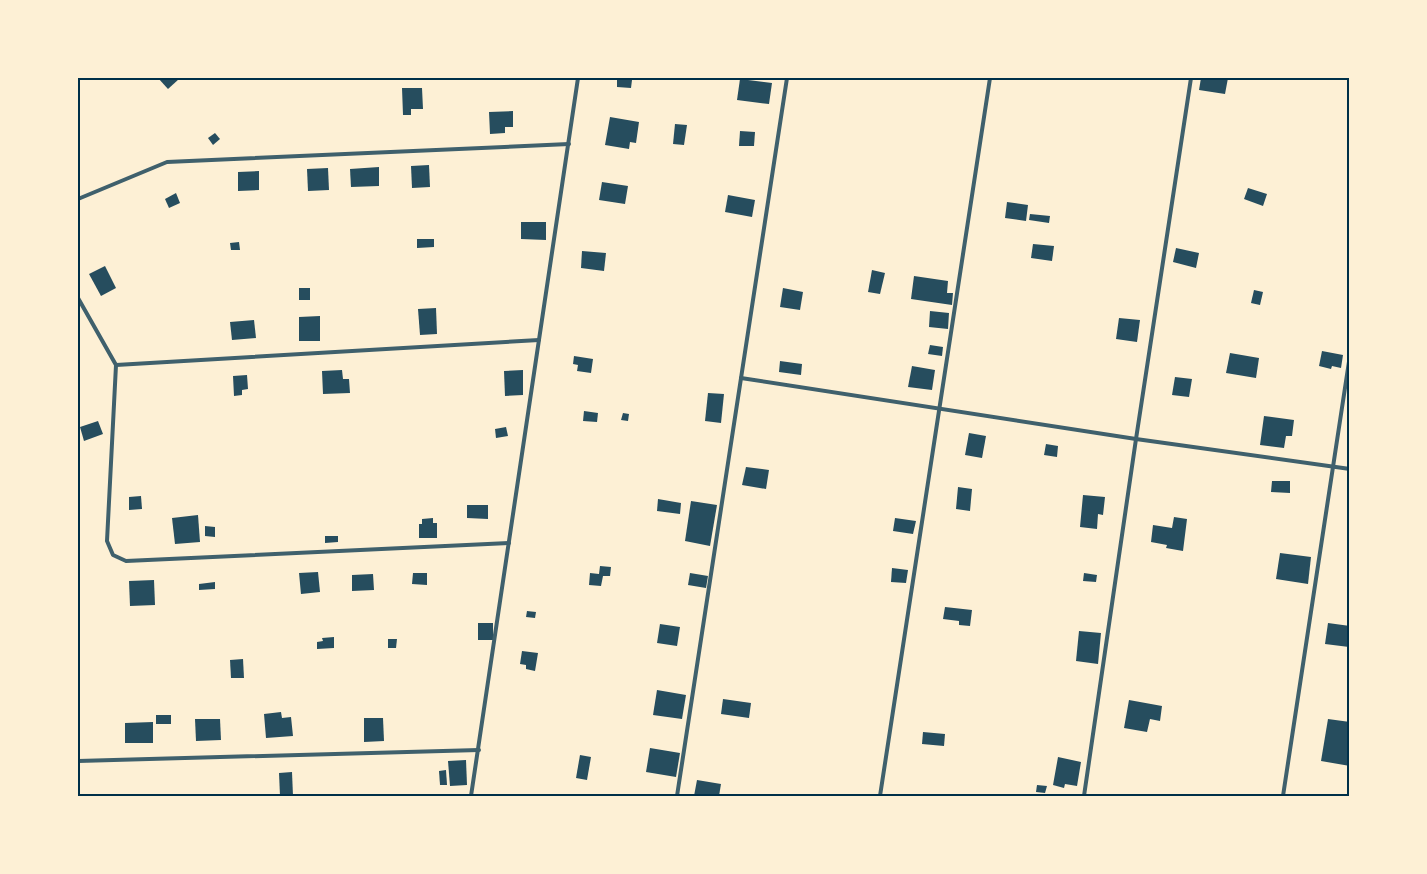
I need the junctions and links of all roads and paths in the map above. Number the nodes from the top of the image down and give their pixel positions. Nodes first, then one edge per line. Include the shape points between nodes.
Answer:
1 (578, 78) edge
2 (787, 78) edge
3 (990, 78) edge
4 (1192, 78) edge
5 (569, 144) junction
6 (78, 199) edge
7 (78, 298) edge
8 (539, 340) junction
9 (1350, 355) edge
10 (116, 365) junction
11 (741, 378) junction
12 (940, 410) junction
13 (1136, 439) junction
14 (1333, 468) junction
15 (1350, 469) edge
16 (509, 543) junction
17 (479, 750) junction
18 (78, 761) edge
19 (471, 796) edge
20 (678, 796) edge
21 (880, 796) edge
22 (1084, 796) edge
23 (1283, 796) edge

1 - 5 lane
2 - 11 lane
3 - 12 lane
4 - 13 lane
5 - 6 lane via 167,162
5 - 8 lane
7 - 10 lane
8 - 10 lane
8 - 16 lane
9 - 14 lane
10 - 16 lane via 107,542 113,554 126,561
11 - 12 lane
11 - 20 lane
12 - 13 lane
12 - 21 lane
13 - 14 lane
13 - 22 lane
14 - 15 lane
14 - 23 lane
16 - 17 lane
17 - 18 lane
17 - 19 lane

